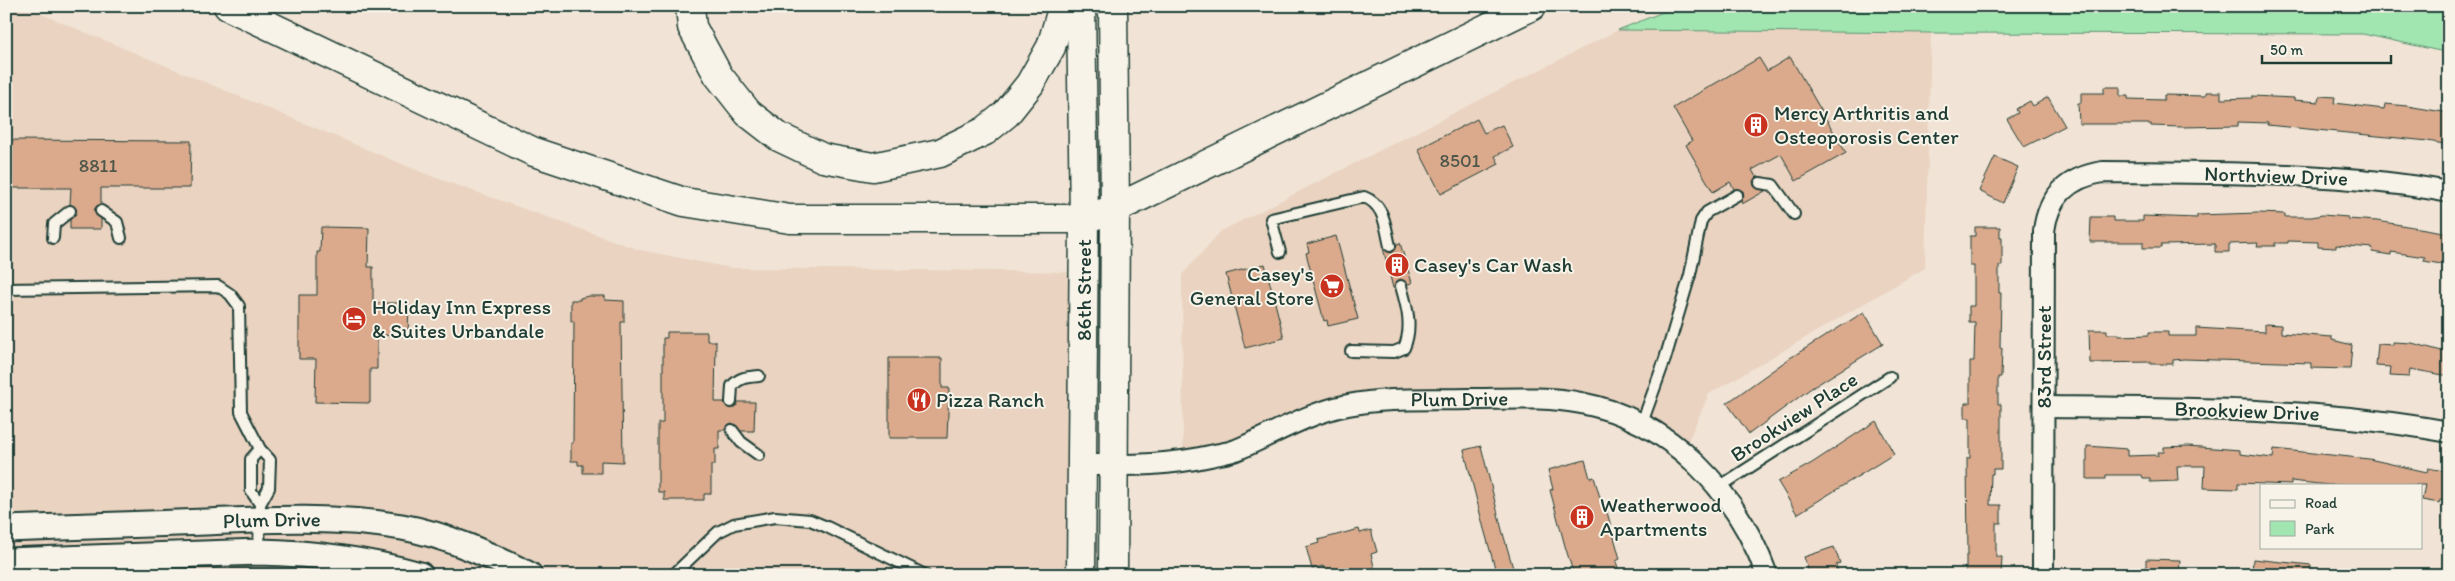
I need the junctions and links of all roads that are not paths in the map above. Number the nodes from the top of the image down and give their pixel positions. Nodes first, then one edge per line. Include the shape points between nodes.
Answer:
1 (228, 6) edge
2 (690, 6) edge
3 (1063, 6) edge
4 (1081, 6) edge
5 (1112, 6) edge
6 (1532, 6) edge
7 (2103, 172) joint
8 (1760, 183) dead end
9 (2449, 192) edge
10 (1737, 196) dead end
11 (1115, 209) junction
12 (70, 211) dead end
13 (101, 211) dead end
14 (1794, 214) dead end
15 (1084, 219) junction
16 (53, 238) dead end
17 (121, 238) dead end
18 (1390, 246) dead end
19 (1280, 252) dead end
20 (1401, 286) dead end
21 (6, 289) edge
22 (1378, 344) dead end
23 (1350, 351) dead end
24 (1394, 352) junction
25 (759, 376) dead end
26 (1890, 377) dead end
27 (731, 402) dead end
28 (2044, 407) junction
29 (1642, 423) junction
30 (732, 430) dead end
31 (2449, 432) edge
32 (260, 449) junction
33 (759, 455) dead end
34 (1082, 464) junction
35 (1113, 465) junction
36 (1718, 487) junction
37 (259, 512) junction
38 (6, 530) edge
39 (259, 552) junction
40 (6, 561) edge
41 (420, 575) edge
42 (529, 575) edge
43 (673, 575) edge
44 (925, 575) edge
45 (1081, 575) edge
46 (1113, 575) edge
47 (1767, 575) edge
48 (2043, 575) edge

1 - 15 main road via 534,152 684,202 790,219
2 - 3 main road via 692,27 718,75 748,113 779,137 823,158 873,167 940,154 985,131 1006,114 1030,84 1051,47
4 - 15 main road, 86th Street
5 - 11 main road, 86th Street
6 - 11 main road
7 - 9 street, Northview Drive via 2290,174
7 - 28 street, 83rd Street via 2073,180 2051,202 2045,217
8 - 14 lane via 1773,185
10 - 29 lane via 1707,212 1701,221 1690,275
11 - 15 main road
11 - 35 main road, 86th Street
12 - 16 lane via 54,224
13 - 17 lane via 117,222
15 - 34 main road, 86th Street
18 - 19 lane via 1381,209 1364,198 1271,219
20 - 24 lane via 1408,309 1408,338 1404,348
21 - 32 lane via 218,286 239,306 242,412
22 - 24 lane
23 - 24 lane
25 - 27 lane via 738,380 732,386
26 - 36 lane, Brookview Place
28 - 31 street, Brookview Drive via 2270,410 2337,415
28 - 48 street, 83rd Street
29 - 35 street, Plum Drive via 1582,403 1560,400 1380,401 1349,404 1320,412 1235,450 1183,462
29 - 36 street, Plum Drive via 1695,462
30 - 33 lane via 741,442
32 - 37 lane via 251,459 251,491
32 - 37 lane via 270,460 269,488
34 - 35 street, Plum Drive
34 - 45 main road, 86th Street
35 - 46 main road, 86th Street
36 - 47 street, Plum Drive via 1732,504 1759,553
37 - 38 street, Plum Drive
37 - 39 lane
37 - 42 street, Plum Drive via 404,527 448,539
39 - 40 street, Plum Drive
39 - 41 street, Plum Drive via 354,559
43 - 44 lane via 718,532 734,524 775,517 810,520 827,526

